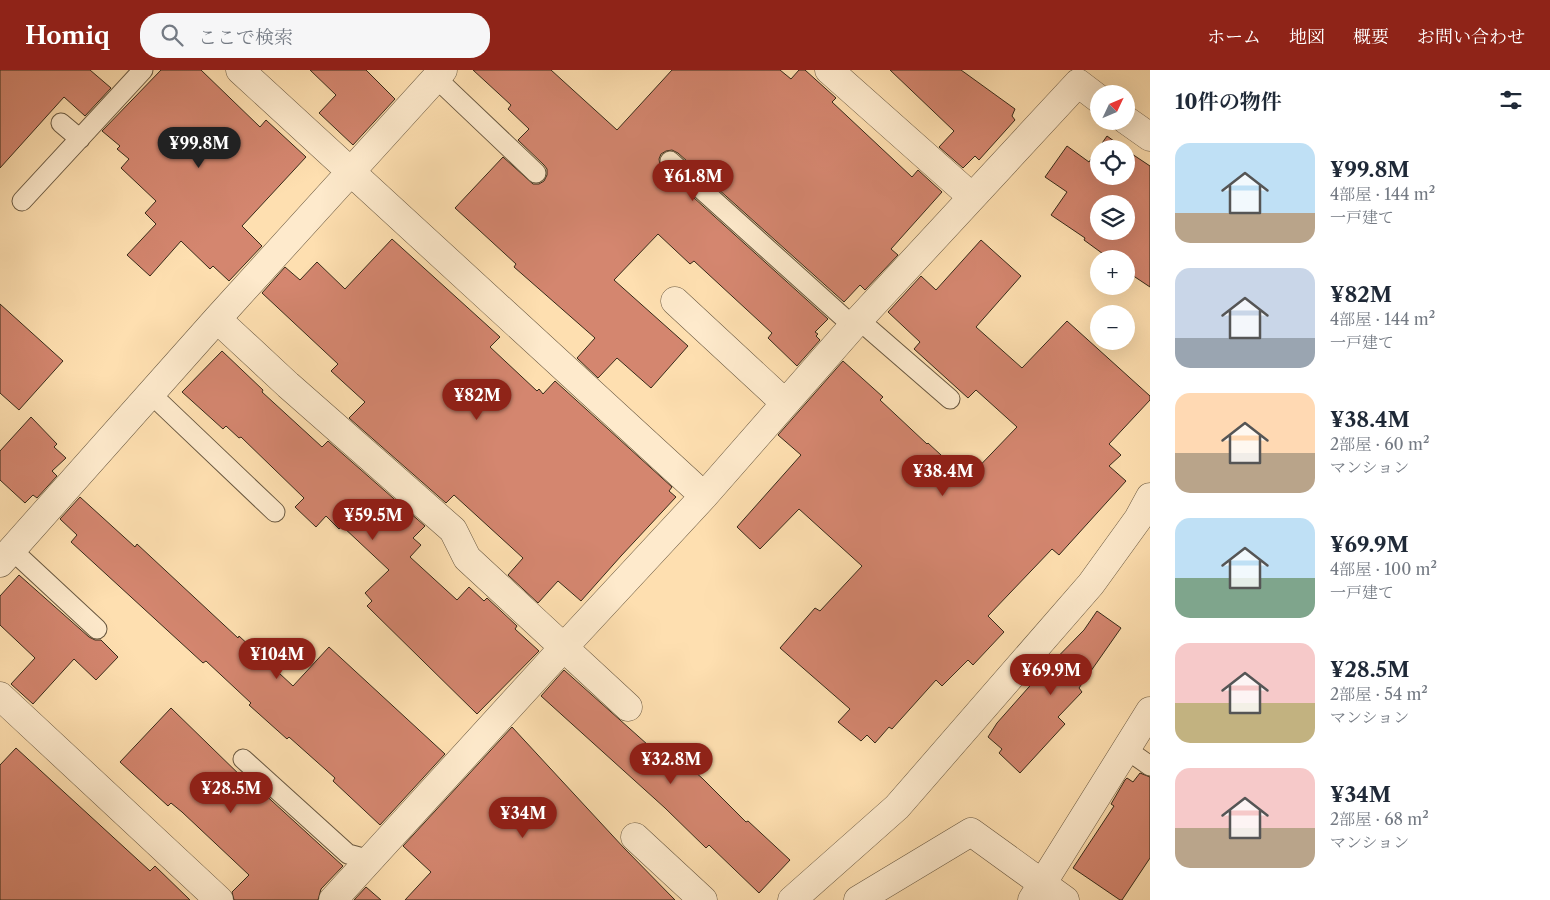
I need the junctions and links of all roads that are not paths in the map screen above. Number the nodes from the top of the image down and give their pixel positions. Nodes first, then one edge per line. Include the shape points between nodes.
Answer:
1 (143, 70) edge
2 (240, 70) edge
3 (829, 70) edge
4 (439, 74) edge
5 (1090, 92) edge
6 (61, 123) dead end
7 (1135, 126) edge
8 (1150, 137) edge
9 (80, 139) junction
10 (670, 160) dead end
11 (351, 171) junction
12 (536, 173) dead end
13 (972, 197) junction
14 (22, 201) dead end
15 (675, 301) dead end
16 (217, 319) junction
17 (856, 323) junction
18 (151, 394) junction
19 (950, 399) dead end
20 (785, 403) junction
21 (704, 496) junction
22 (1150, 497) edge
23 (275, 512) dead end
24 (6, 557) edge
25 (96, 629) dead end
26 (563, 648) junction
27 (0, 696) edge
28 (628, 707) dead end
29 (1150, 711) edge
30 (1126, 749) junction
31 (243, 759) dead end
32 (1150, 766) edge
33 (635, 837) dead end
34 (370, 860) junction
35 (1037, 891) edge
36 (219, 900) edge
37 (333, 900) edge
38 (703, 900) edge
39 (792, 900) edge
40 (858, 900) edge
41 (1065, 900) edge

1 - 9 lane
2 - 11 street
3 - 13 street
4 - 11 street
4 - 12 lane
5 - 13 street via 1078,83
6 - 9 lane
7 - 8 street
9 - 14 lane
10 - 17 lane
11 - 16 street
11 - 21 street
13 - 17 street
15 - 20 street
16 - 18 street
16 - 26 street via 453,530 467,558
17 - 19 lane
17 - 20 street
18 - 23 lane
18 - 24 street
20 - 21 street
21 - 26 street
22 - 39 street via 1091,584 897,807
24 - 25 lane
26 - 28 street
26 - 34 street
27 - 36 street
29 - 30 street
30 - 32 lane
30 - 35 street
31 - 34 lane via 348,854
33 - 38 street
34 - 37 street
35 - 40 street via 971,832
35 - 41 street

